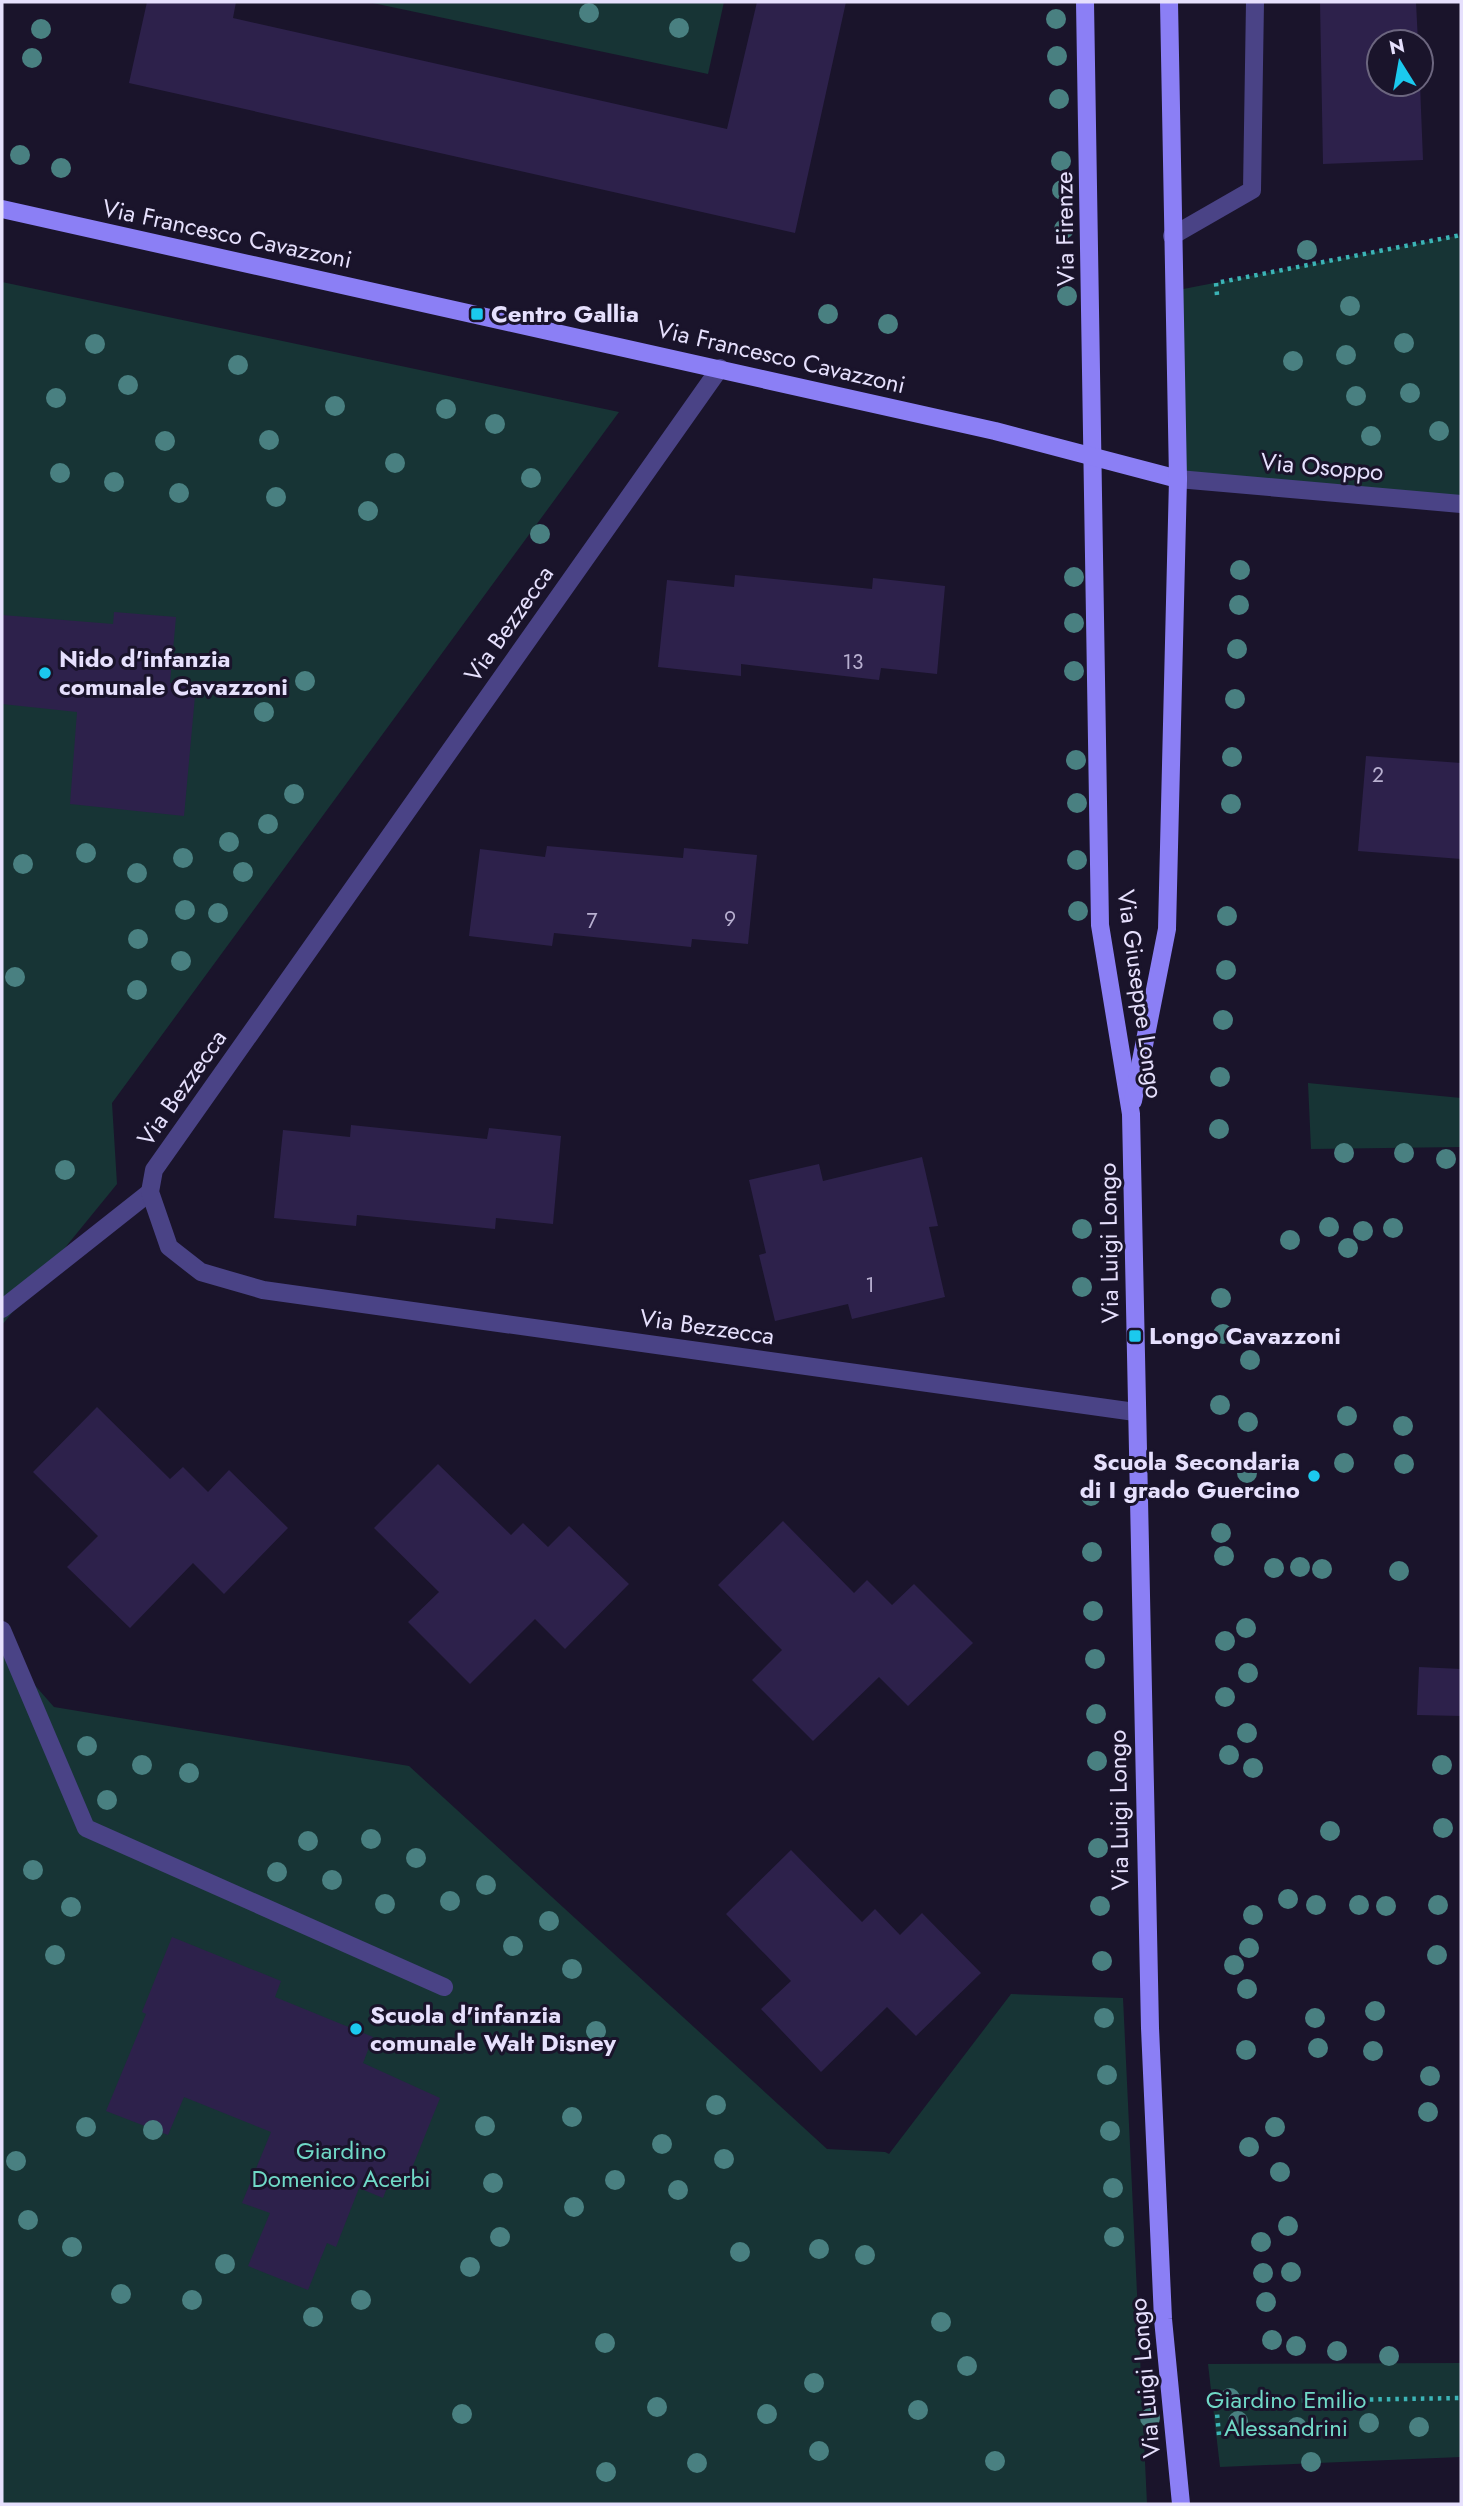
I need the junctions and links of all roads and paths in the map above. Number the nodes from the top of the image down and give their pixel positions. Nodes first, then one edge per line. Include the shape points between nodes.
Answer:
1 (1085, 2) edge
2 (1169, 2) edge
3 (1255, 2) edge
4 (2, 209) edge
5 (1461, 235) edge
6 (1172, 236) junction
7 (1217, 295) dead end
8 (720, 368) junction
9 (1094, 456) junction
10 (1178, 479) junction
11 (1461, 504) edge
12 (1131, 1114) junction
13 (150, 1192) junction
14 (2, 1309) edge
15 (1135, 1412) junction
16 (2, 1630) edge
17 (444, 1986) dead end
18 (1461, 2398) edge
19 (1219, 2435) dead end
20 (1181, 2504) edge

1 - 9 street, Via Firenze
2 - 6 street
3 - 6 street via 1252,190
4 - 8 street, Via Francesco Cavazzoni
5 - 7 path via 1216,283
6 - 10 street
8 - 9 street, Via Francesco Cavazzoni
8 - 13 street, Via Bezzecca via 154,1170
9 - 10 street, Via Francesco Cavazzoni
9 - 12 street, Via Giuseppe Longo via 1100,925
10 - 11 street, Via Osoppo
10 - 12 street, Via Giuseppe Longo via 1167,929
12 - 15 street, Via Luigi Longo
13 - 14 street
13 - 15 street, Via Bezzecca via 169,1247 201,1272 263,1290
15 - 20 street, Via Luigi Longo via 1150,2042 1163,2319
16 - 17 street via 86,1828
18 - 19 path via 1216,2402

